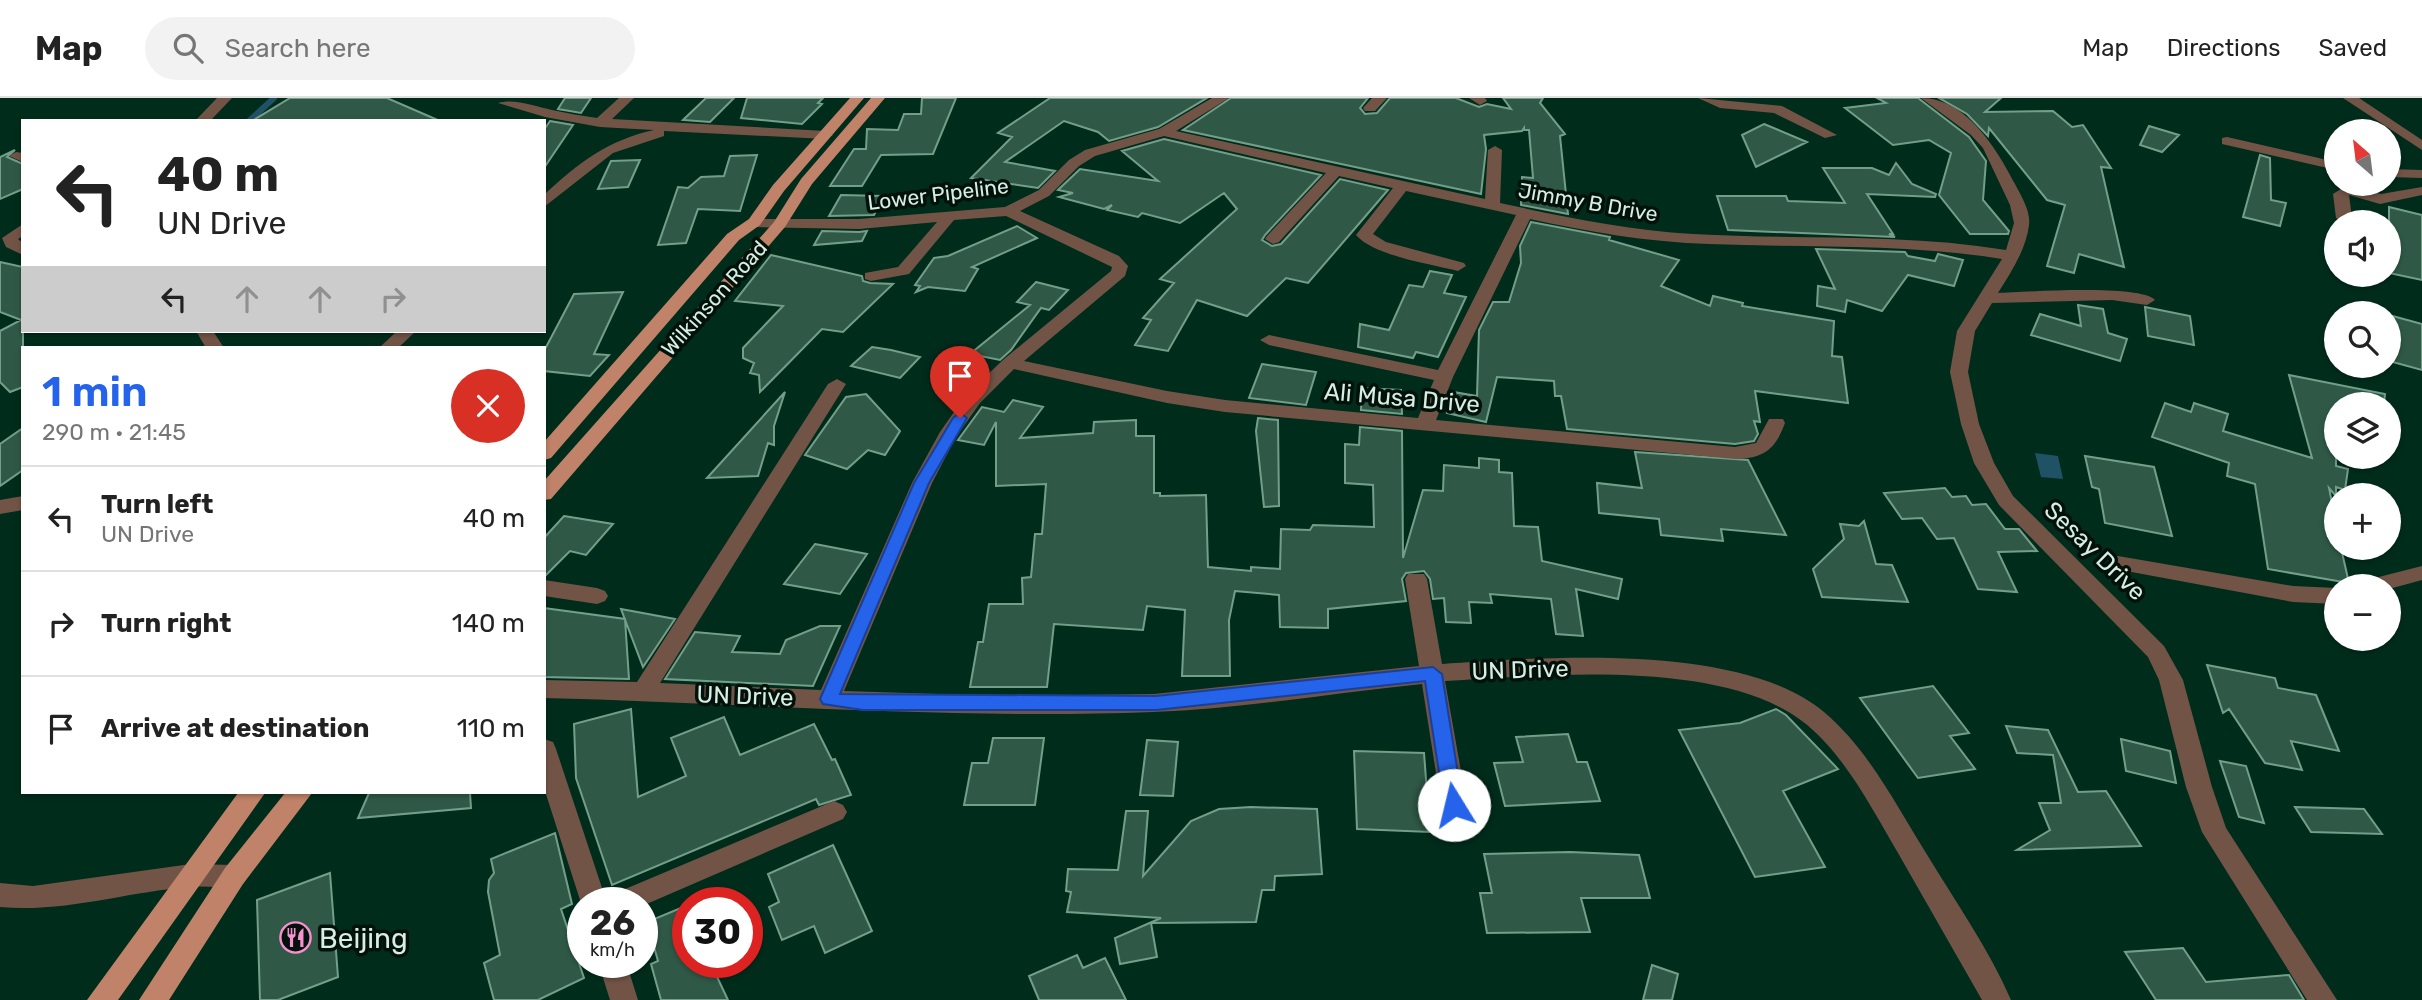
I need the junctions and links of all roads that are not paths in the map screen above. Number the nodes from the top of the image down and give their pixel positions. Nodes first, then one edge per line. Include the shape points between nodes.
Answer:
1 (225, 98) edge
2 (627, 98) edge
3 (858, 98) edge
4 (878, 98) edge
5 (1222, 98) edge
6 (1705, 98) edge
7 (1928, 98) edge
8 (2350, 98) edge
9 (505, 103) dead end
10 (204, 119) edge
11 (600, 123) junction
12 (1164, 132) junction
13 (1830, 135) dead end
14 (820, 141) junction
15 (2227, 141) dead end
16 (2422, 146) edge
17 (1495, 150) dead end
18 (2324, 163) edge
19 (1335, 171) junction
20 (2401, 173) edge
21 (2422, 174) edge
22 (1403, 185) junction
23 (2422, 191) edge
24 (547, 198) edge
25 (1492, 205) junction
26 (2343, 210) edge
27 (1008, 211) junction
28 (1525, 213) junction
29 (949, 217) junction
30 (755, 222) junction
31 (780, 223) junction
32 (12, 233) edge
33 (1273, 239) dead end
34 (21, 249) edge
35 (2012, 256) junction
36 (1458, 266) dead end
37 (870, 276) dead end
38 (1987, 298) junction
39 (2147, 300) dead end
40 (405, 333) edge
41 (1269, 340) dead end
42 (390, 346) edge
43 (1010, 363) junction
44 (1444, 377) junction
45 (837, 384) dead end
46 (1776, 423) dead end
47 (1425, 425) junction
48 (546, 452) edge
49 (546, 492) edge
50 (21, 503) edge
51 (0, 508) edge
52 (2118, 563) dead end
53 (2422, 573) edge
54 (2401, 578) edge
55 (1416, 579) dead end
56 (546, 588) edge
57 (2324, 595) edge
58 (597, 596) dead end
59 (1433, 674) junction
60 (546, 689) edge
61 (644, 690) junction
62 (829, 699) junction
63 (546, 755) edge
64 (251, 794) edge
65 (298, 794) edge
66 (1454, 805) dead end
67 (834, 812) dead end
68 (191, 875) junction
69 (234, 876) junction
70 (589, 887) edge
71 (658, 887) edge
72 (0, 894) edge
73 (617, 978) edge
74 (101, 1000) edge
75 (153, 1000) edge
76 (624, 1000) edge
77 (1997, 1000) edge
78 (2323, 1000) edge

1 - 10 street
2 - 11 street
3 - 14 main road, Wilkinson Road
4 - 31 main road, Wilkinson Road via 806,182
5 - 12 street, Lower Pipeline
6 - 13 street via 1720,104 1777,109
7 - 35 street, Sesay Drive via 1976,132 1989,147 2018,205 2022,223
8 - 16 street
9 - 11 street via 522,103 545,113
11 - 14 street
12 - 19 street, Jimmy B Drive
12 - 27 street, Lower Pipeline via 1090,153 1044,193
14 - 24 street via 691,131 637,137 590,160
14 - 30 main road, Wilkinson Road
15 - 18 street
17 - 25 street
19 - 22 street, Jimmy B Drive
19 - 33 street
20 - 21 street
22 - 25 street, Jimmy B Drive
22 - 36 street via 1364,235 1380,245
23 - 26 street via 2380,199 2347,189 2341,194
25 - 28 street, Jimmy B Drive
27 - 29 street, Lower Pipeline
27 - 43 street via 1120,266 1119,273
28 - 35 street, Jimmy B Drive via 1652,236 1936,243
28 - 44 street
29 - 31 street, Lower Pipeline via 859,224
29 - 37 street via 903,271
30 - 31 street, Lower Pipeline
30 - 48 main road, Wilkinson Road via 733,237
31 - 49 main road, Wilkinson Road
32 - 34 street via 12,244
35 - 38 street, Sesay Drive
38 - 39 street via 2112,295
38 - 78 street, Sesay Drive via 1966,331 1959,372 1984,463 2007,500 2156,652 2171,680 2215,832
40 - 42 street
41 - 44 street
43 - 47 street, Ali Musa Drive via 1225,406
43 - 62 street via 973,399 928,471
44 - 47 street
45 - 61 street
46 - 47 street, Ali Musa Drive via 1767,446 1742,453
50 - 51 street
52 - 57 street
53 - 54 street
55 - 59 street
56 - 58 street
59 - 62 street, UN Drive via 1156,703 863,703
59 - 66 street
59 - 77 street, UN Drive via 1602,667 1683,670 1752,684 1801,707 1841,746 1881,802
60 - 61 street, UN Drive
61 - 62 street, UN Drive
63 - 70 street
64 - 68 main road
65 - 69 main road
67 - 71 street
68 - 69 street
68 - 72 street via 33,898
68 - 74 main road
69 - 75 main road
73 - 76 street

